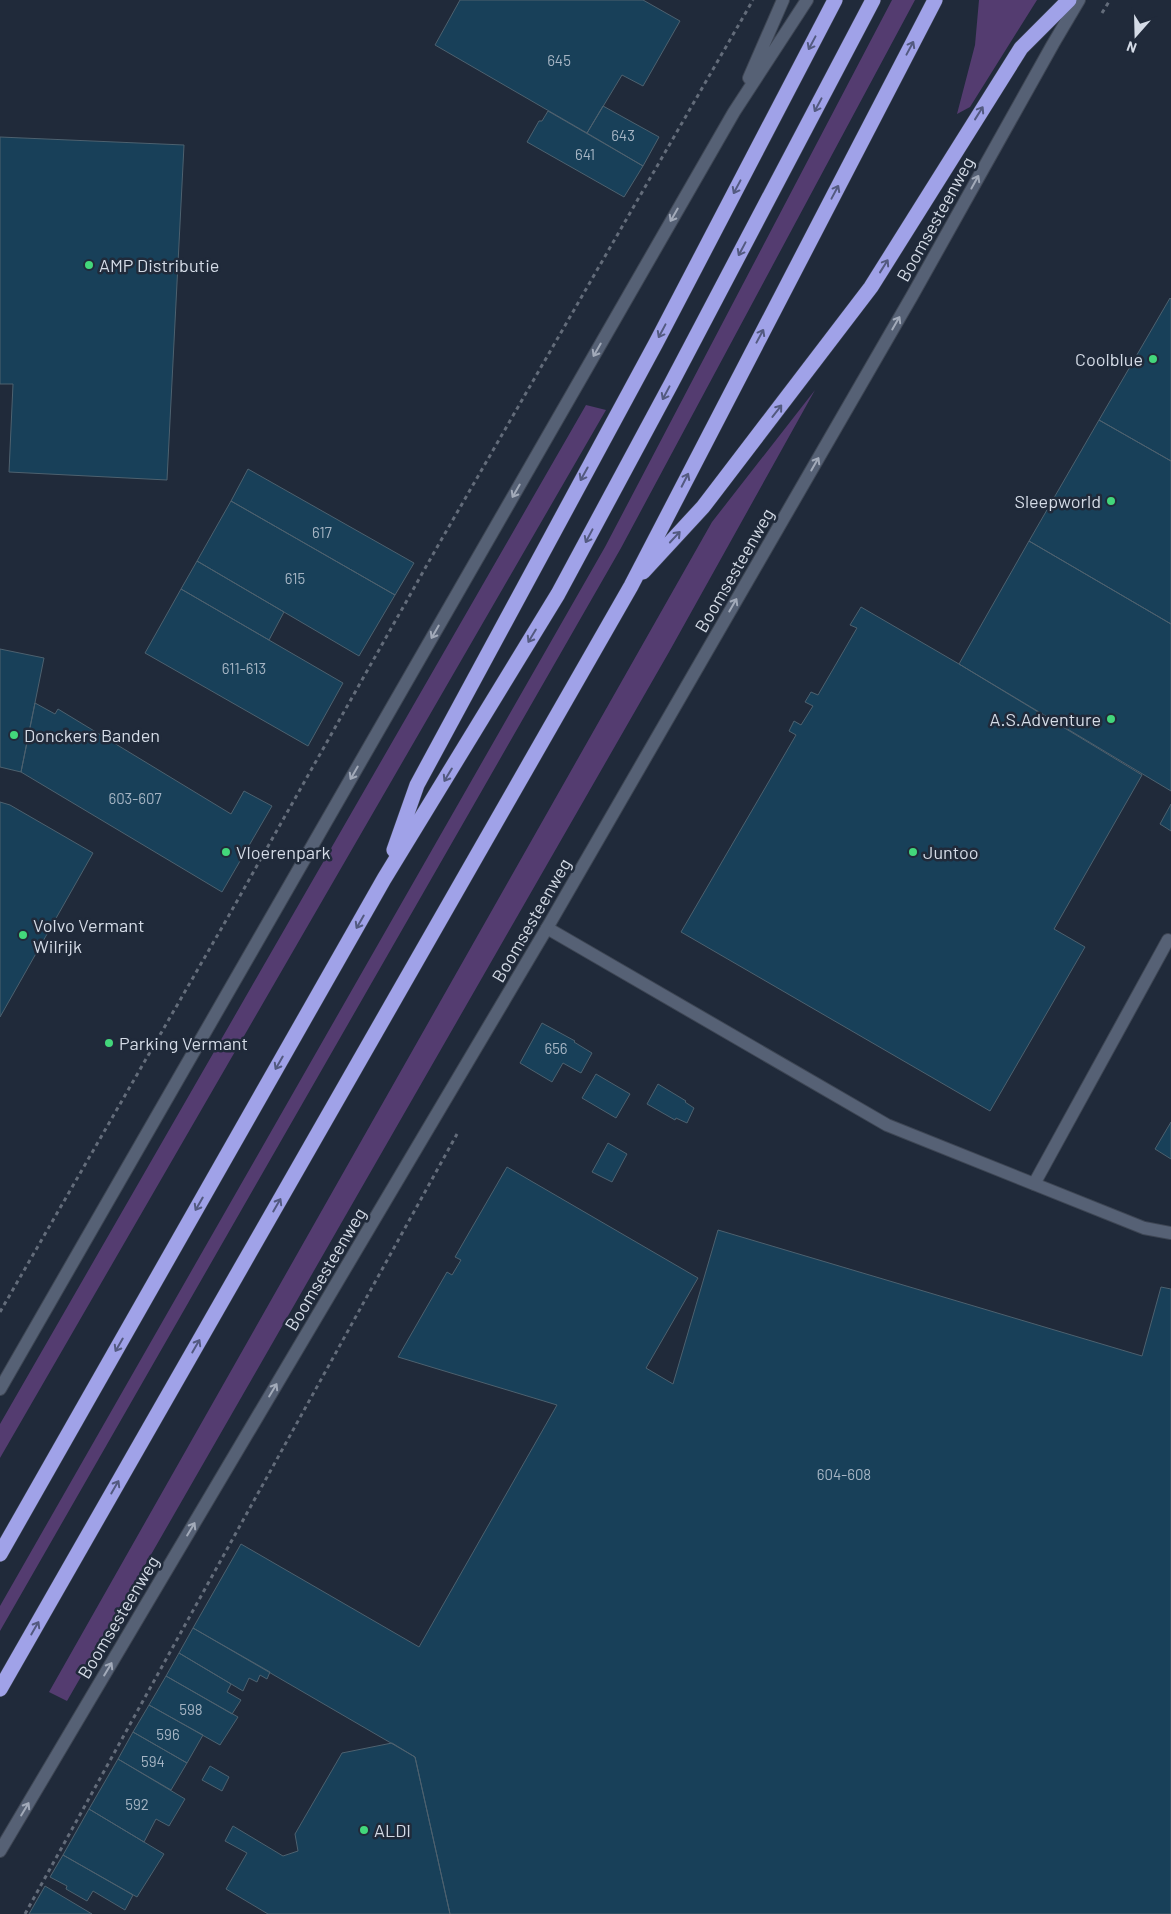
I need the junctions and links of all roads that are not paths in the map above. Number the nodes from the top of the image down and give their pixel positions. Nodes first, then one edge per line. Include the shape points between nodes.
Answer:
1 (784, 0) edge
2 (807, 0) edge
3 (835, 0) edge
4 (873, 0) edge
5 (935, 0) edge
6 (1069, 0) edge
7 (1079, 0) edge
8 (734, 112) junction
9 (630, 586) junction
10 (384, 880) junction
11 (547, 928) junction
12 (1168, 940) dead end
13 (1034, 1184) junction
14 (1171, 1233) edge
15 (0, 1389) edge
16 (0, 1554) edge
17 (0, 1689) edge
18 (0, 1851) edge

1 - 8 main road
2 - 8 main road
3 -> 10 highway via 656,343 417,785
4 -> 10 highway via 558,594
9 -> 5 highway
9 -> 6 highway via 703,507 871,287 1021,48
11 -> 7 main road, Boomsesteenweg
8 -> 15 main road
17 -> 9 highway
10 -> 16 highway
11 - 13 main road via 887,1125
18 -> 11 main road, Boomsesteenweg
12 - 13 main road
13 - 14 main road via 1144,1228

